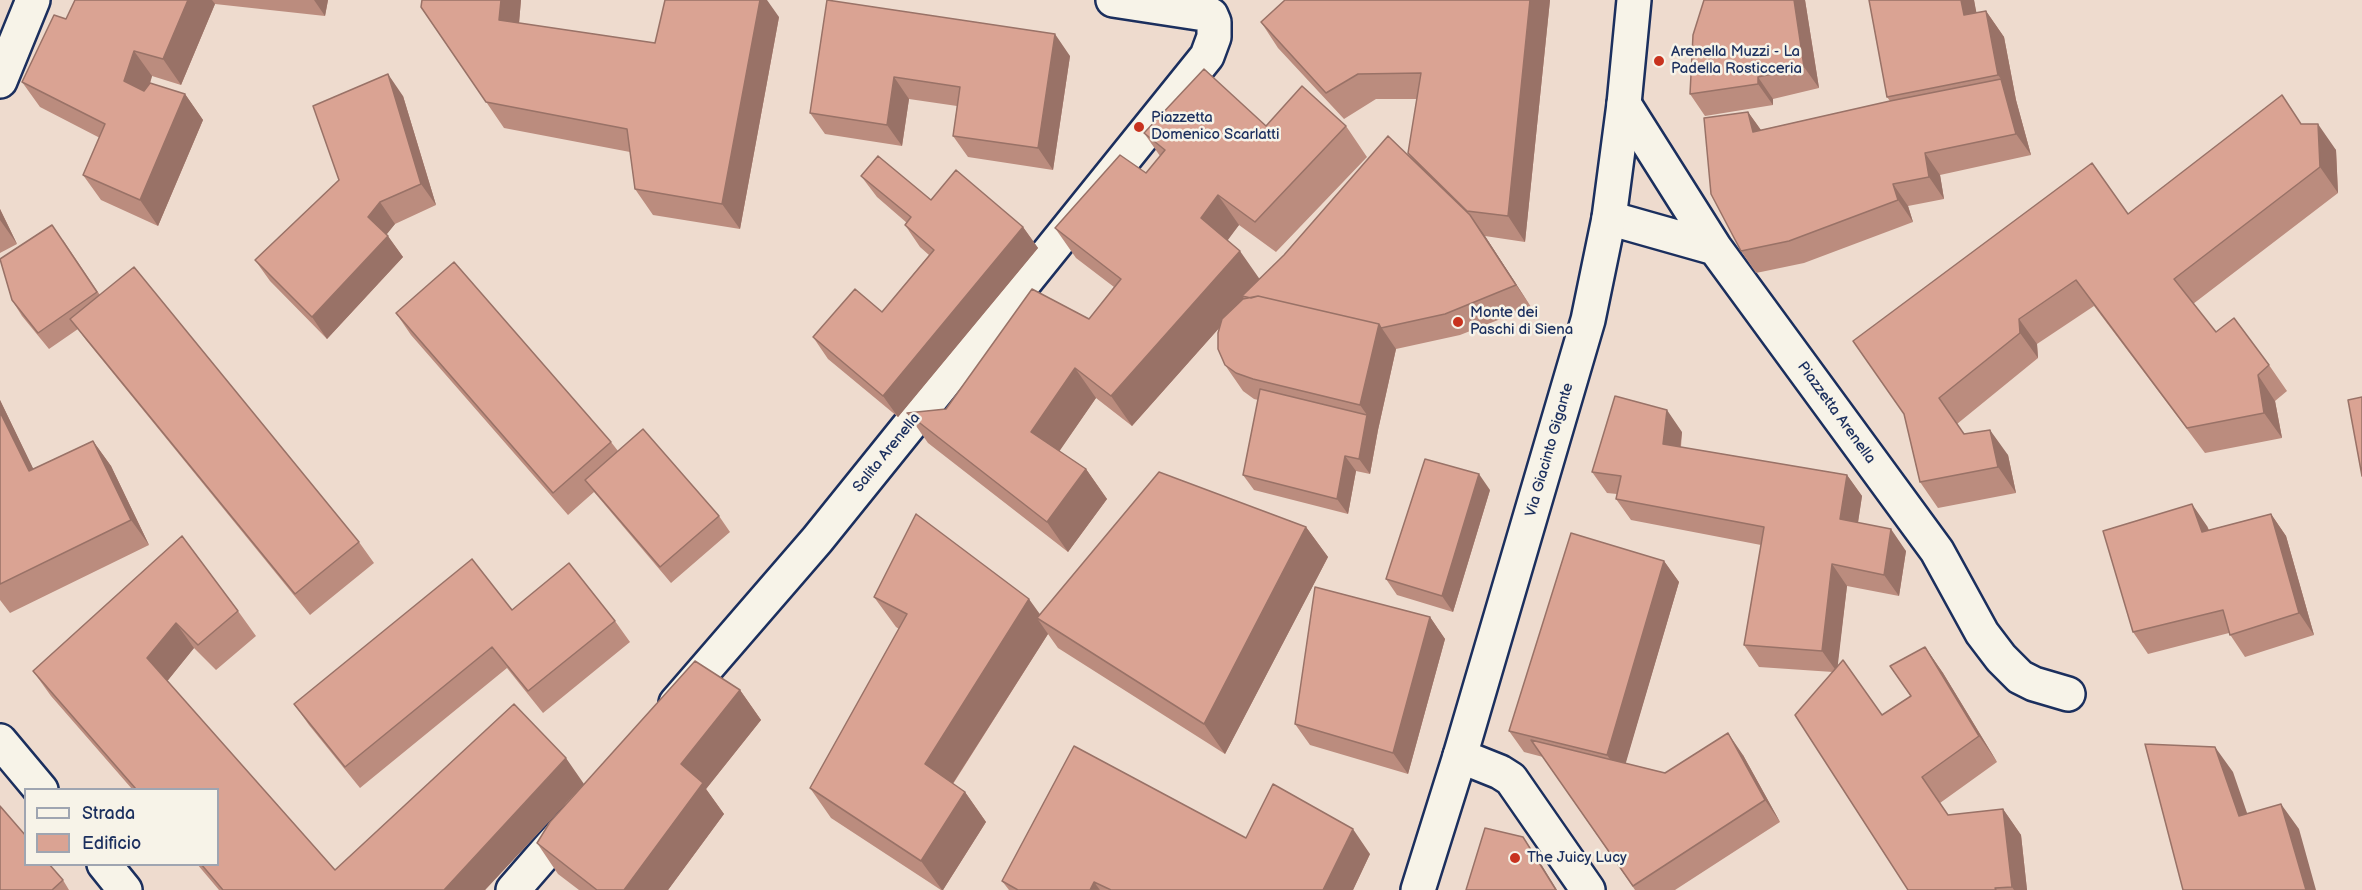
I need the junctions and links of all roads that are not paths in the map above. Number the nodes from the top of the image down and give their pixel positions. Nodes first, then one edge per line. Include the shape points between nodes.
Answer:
1 (33, 0) edge
2 (1113, 0) edge
3 (1634, 0) edge
4 (1220, 8) edge
5 (0, 81) edge
6 (1624, 104) junction
7 (1609, 218) junction
8 (1715, 248) junction
9 (2067, 694) dead end
10 (653, 729) edge
11 (0, 741) edge
12 (1461, 756) junction
13 (40, 788) edge
14 (591, 800) edge
15 (106, 866) edge
16 (126, 890) edge
17 (513, 890) edge
18 (1418, 890) edge
19 (1588, 890) edge

1 - 5 street
2 - 4 street
3 - 6 street, Via Giacinto Gigante
4 - 10 street, Salita Arenella via 1207,56 817,540
6 - 7 street, Via Giacinto Gigante
6 - 8 street, Piazzetta Arenella
7 - 8 street
7 - 12 street, Via Giacinto Gigante via 1588,320
8 - 9 street, Piazzetta Arenella via 1937,551 1982,633 2001,658 2020,677
11 - 13 street
12 - 18 street, Via Giacinto Gigante
12 - 19 street via 1511,779
14 - 17 street
15 - 16 street

